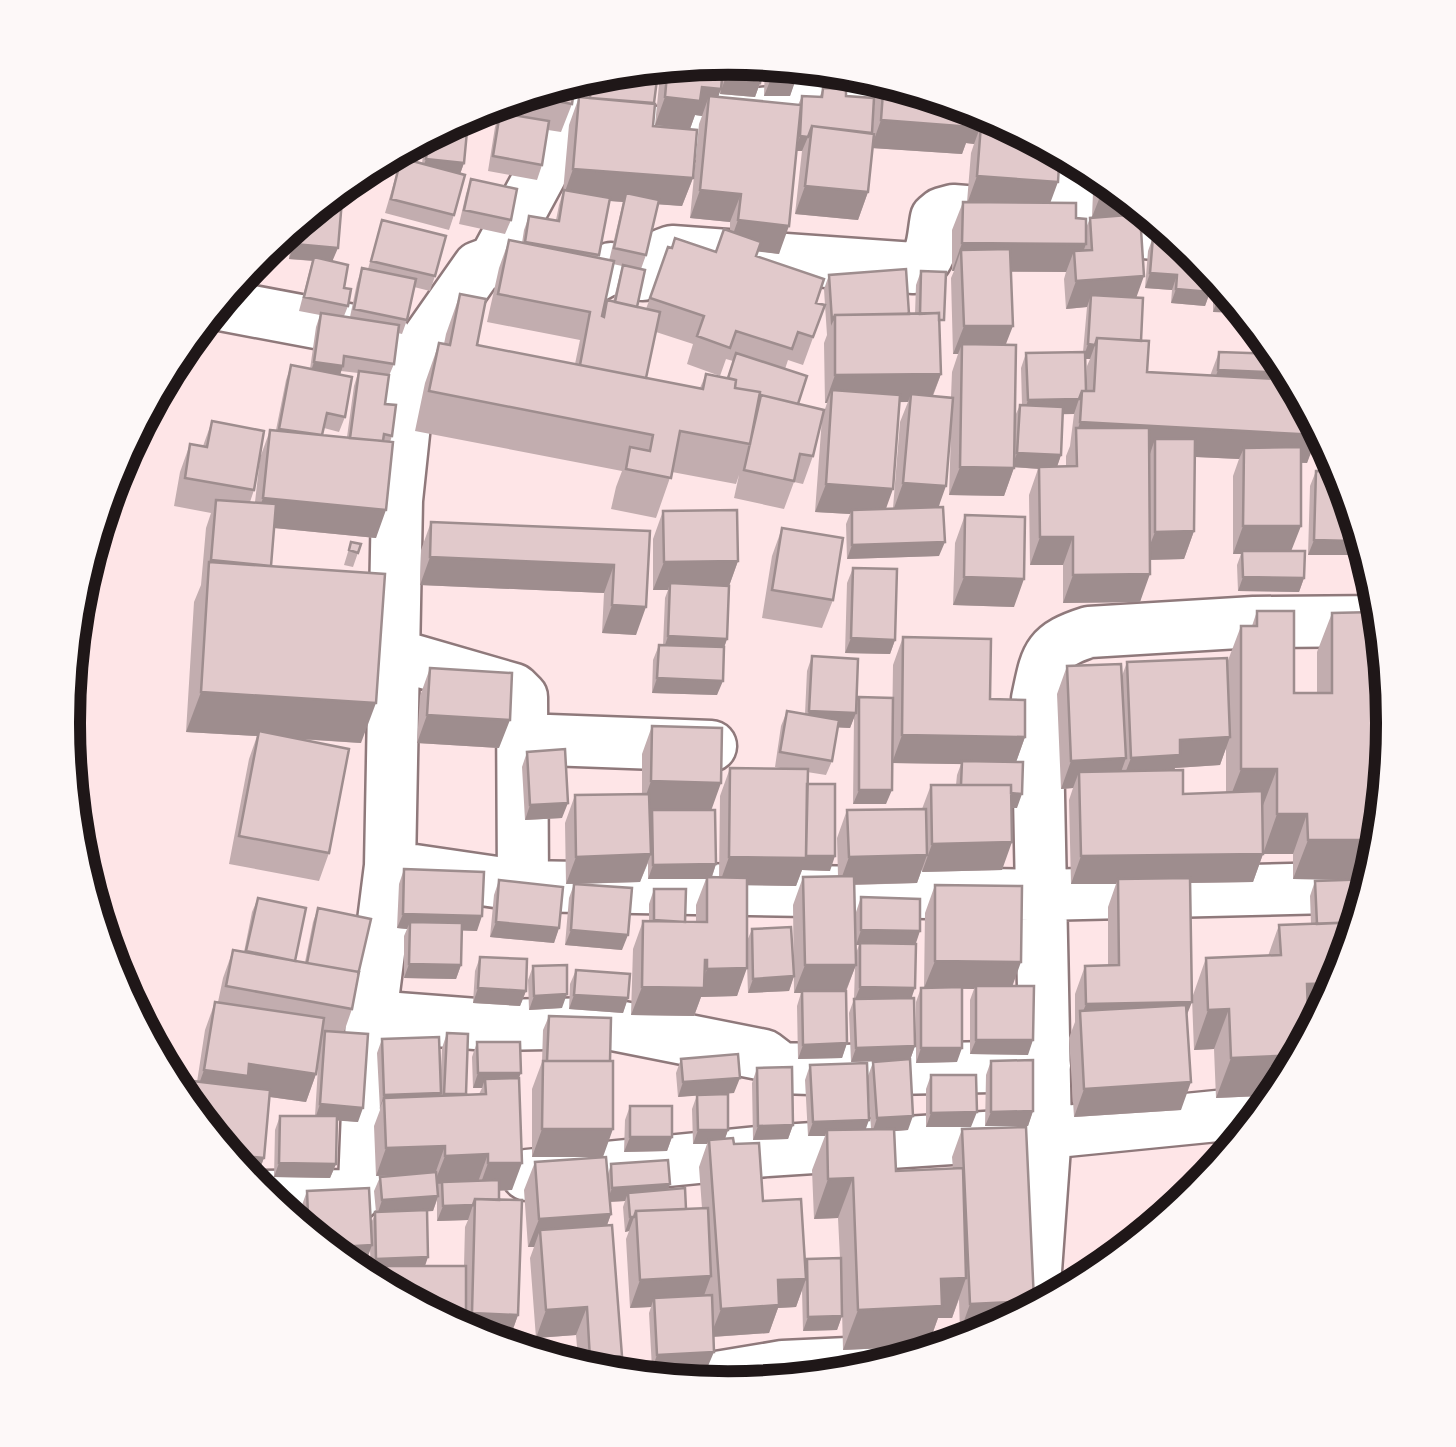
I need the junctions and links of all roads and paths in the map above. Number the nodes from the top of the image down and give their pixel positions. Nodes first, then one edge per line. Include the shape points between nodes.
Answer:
1 (851, 86) edge
2 (573, 99) edge
3 (1073, 175) edge
4 (1069, 219) junction
5 (1153, 234) edge
6 (494, 261) junction
7 (232, 307) edge
8 (424, 344) junction
9 (1368, 621) edge
10 (394, 654) junction
11 (522, 740) junction
12 (720, 746) edge
13 (390, 866) junction
14 (523, 886) junction
15 (1355, 887) edge
16 (1041, 894) junction
17 (371, 1016) junction
18 (1044, 1066) junction
19 (1246, 1113) edge
20 (1046, 1133) junction
21 (528, 1174) dead end
22 (284, 1196) edge
23 (1034, 1295) edge
24 (827, 1364) edge
25 (750, 1371) edge

1 - 2 street via 790,110 702,119 688,136
2 - 6 street
3 - 4 street
4 - 5 street
4 - 6 street via 942,213 928,257 914,268 672,251 642,275 611,268 593,278
6 - 8 street via 478,267
7 - 8 street
8 - 10 street via 408,396 397,500
9 - 16 street via 1089,632 1056,646 1036,699
10 - 11 street via 514,689 522,697
10 - 13 street
11 - 12 street
11 - 14 street
13 - 14 street
13 - 17 street
14 - 16 street
15 - 16 street
16 - 18 street
17 - 18 street via 604,1023 764,1056 781,1068
17 - 22 street via 364,1185 356,1195
18 - 20 street
19 - 20 street
20 - 21 street
20 - 23 street
24 - 25 street

